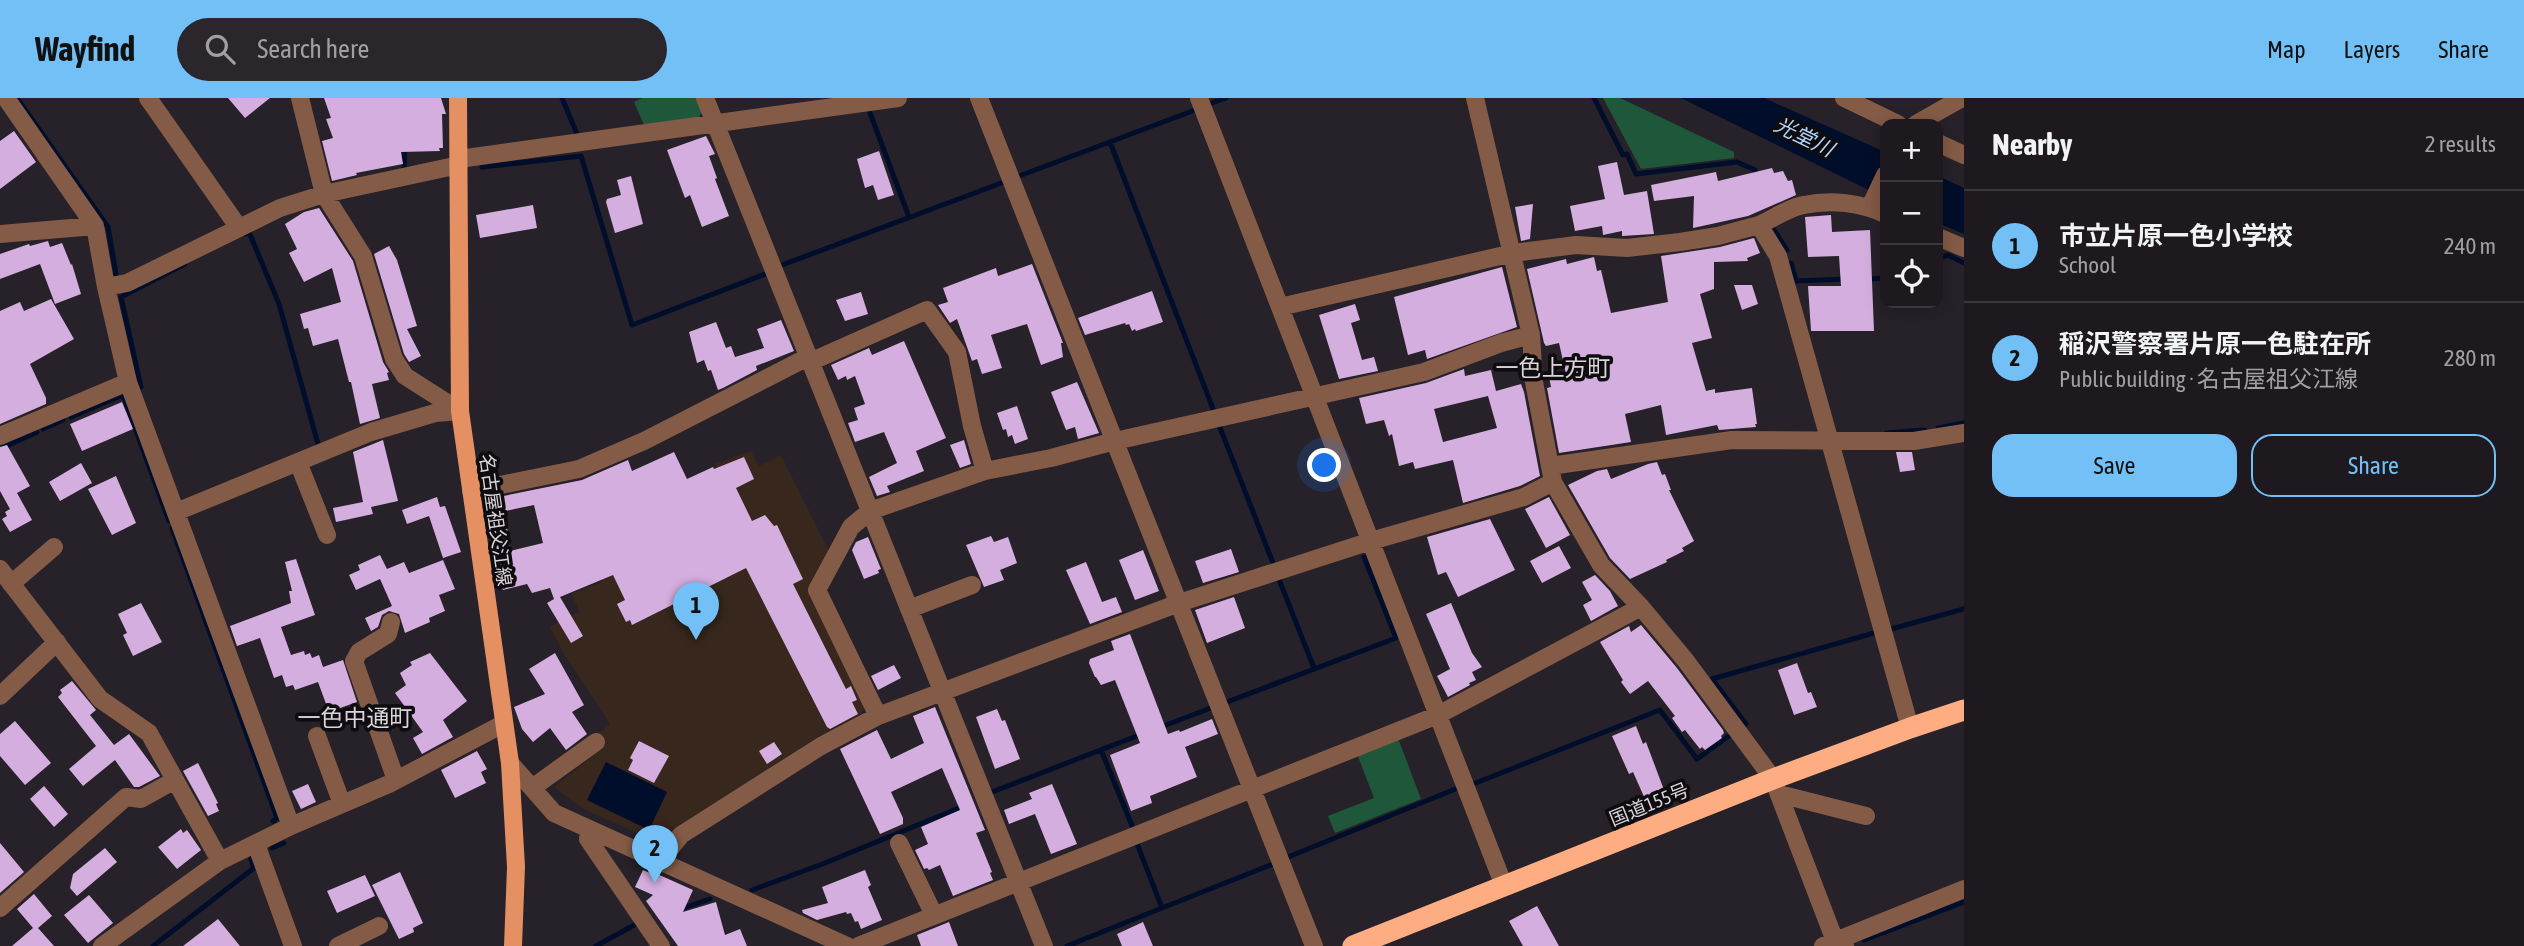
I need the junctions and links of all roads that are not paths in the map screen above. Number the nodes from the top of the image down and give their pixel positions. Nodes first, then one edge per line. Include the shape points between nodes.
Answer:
1 (6, 98) edge
2 (148, 98) edge
3 (458, 98) edge
4 (705, 98) edge
5 (898, 98) edge
6 (979, 98) edge
7 (1199, 98) edge
8 (1475, 98) edge
9 (1844, 98) edge
10 (1962, 98) edge
11 (304, 100) edge
12 (1888, 119) edge
13 (1925, 119) edge
14 (715, 123) junction
15 (1943, 145) edge
16 (1964, 155) edge
17 (459, 162) junction
18 (1883, 182) edge
19 (324, 194) junction
20 (1876, 208) edge
21 (1759, 225) junction
22 (95, 226) junction
23 (239, 228) junction
24 (0, 234) edge
25 (1943, 239) edge
26 (1964, 248) edge
27 (1513, 253) junction
28 (106, 287) junction
29 (1280, 307) junction
30 (1531, 335) junction
31 (809, 359) junction
32 (128, 382) junction
33 (1315, 397) junction
34 (460, 411) junction
35 (1964, 433) edge
36 (0, 436) edge
37 (1115, 441) junction
38 (1829, 442) junction
39 (298, 462) junction
40 (985, 471) junction
41 (1551, 474) junction
42 (471, 491) junction
43 (870, 511) junction
44 (176, 512) junction
45 (327, 535) dead end
46 (1371, 541) junction
47 (54, 547) dead end
48 (6, 576) edge
49 (972, 585) dead end
50 (1179, 603) junction
51 (1641, 607) junction
52 (909, 609) junction
53 (391, 622) dead end
54 (57, 642) junction
55 (942, 691) junction
56 (0, 696) edge
57 (1964, 710) edge
58 (1438, 715) junction
59 (878, 716) junction
60 (503, 724) junction
61 (1910, 728) junction
62 (317, 736) dead end
63 (597, 742) dead end
64 (510, 763) junction
65 (175, 780) junction
66 (396, 780) junction
67 (1776, 787) junction
68 (532, 788) junction
69 (1252, 788) junction
70 (342, 804) junction
71 (1866, 816) dead end
72 (291, 826) junction
73 (590, 830) junction
74 (256, 844) junction
75 (899, 844) dead end
76 (220, 861) junction
77 (660, 861) junction
78 (1018, 881) junction
79 (1504, 886) junction
80 (1964, 889) edge
81 (0, 908) edge
82 (934, 915) junction
83 (379, 926) dead end
84 (1834, 944) edge
85 (102, 946) edge
86 (293, 946) edge
87 (338, 946) edge
88 (513, 946) edge
89 (661, 946) edge
90 (847, 946) edge
91 (858, 946) edge
92 (1044, 946) edge
93 (1314, 946) edge
94 (1353, 946) edge

1 - 22 street
2 - 23 street
3 - 17 main road, 名古屋祖父江線
4 - 14 street
5 - 14 street
6 - 37 street
7 - 29 street
8 - 27 street
9 - 12 street
10 - 13 street
11 - 19 street
14 - 17 street
14 - 31 street
15 - 16 street
17 - 19 street
17 - 34 main road, 名古屋祖父江線
18 - 20 street
19 - 23 street
19 - 34 street via 363,256 394,359 405,376
20 - 21 street via 1837,202 1802,205
21 - 27 street via 1680,242 1627,248 1576,245
21 - 38 street via 1778,256
22 - 24 street
22 - 28 street
23 - 28 street via 127,283
25 - 26 street
27 - 29 street
27 - 30 street
28 - 32 street
29 - 33 street
30 - 33 street via 1424,372
30 - 41 street via 1534,382
31 - 40 street via 927,310 957,352
31 - 42 street via 579,469
31 - 43 street
32 - 36 street
32 - 44 street
33 - 37 street
33 - 46 street
34 - 39 street via 435,413 371,432
34 - 42 main road, 名古屋祖父江線
35 - 38 street via 1914,440
37 - 40 street
37 - 50 street
38 - 41 street via 1732,440
38 - 61 street
39 - 44 street
39 - 45 street
40 - 43 street
41 - 46 street via 1524,498
41 - 51 street via 1601,565
42 - 60 main road, 名古屋祖父江線
43 - 52 street
43 - 59 street via 851,527 817,590
44 - 72 street
46 - 50 street
46 - 58 street
47 - 48 street
48 - 54 street
49 - 52 street
50 - 55 street
50 - 69 street
51 - 58 street
51 - 67 street
52 - 55 street
53 - 66 street via 387,634 359,652 354,661
54 - 56 street
54 - 65 street via 100,699 149,733
55 - 59 street
55 - 78 street
57 - 61 highway, 国道155号
58 - 69 street
58 - 79 street
59 - 77 street via 821,746 681,835
60 - 64 main road, 名古屋祖父江線
60 - 66 street
61 - 67 highway, 国道155号
62 - 70 street
63 - 68 street
64 - 68 street
64 - 88 main road, 名古屋祖父江線 via 516,867
65 - 76 street
65 - 81 street via 141,799 126,797
66 - 70 street
67 - 71 street
67 - 79 highway, 国道155号
67 - 84 street
68 - 73 street via 554,813
69 - 78 street
69 - 93 street
70 - 72 street
72 - 74 street
73 - 77 street
73 - 89 street via 588,839
74 - 76 street
74 - 86 street
75 - 82 street
76 - 85 street
77 - 90 street
78 - 82 street
78 - 92 street
79 - 94 highway, 国道155号
80 - 84 street
82 - 91 street
83 - 87 street

